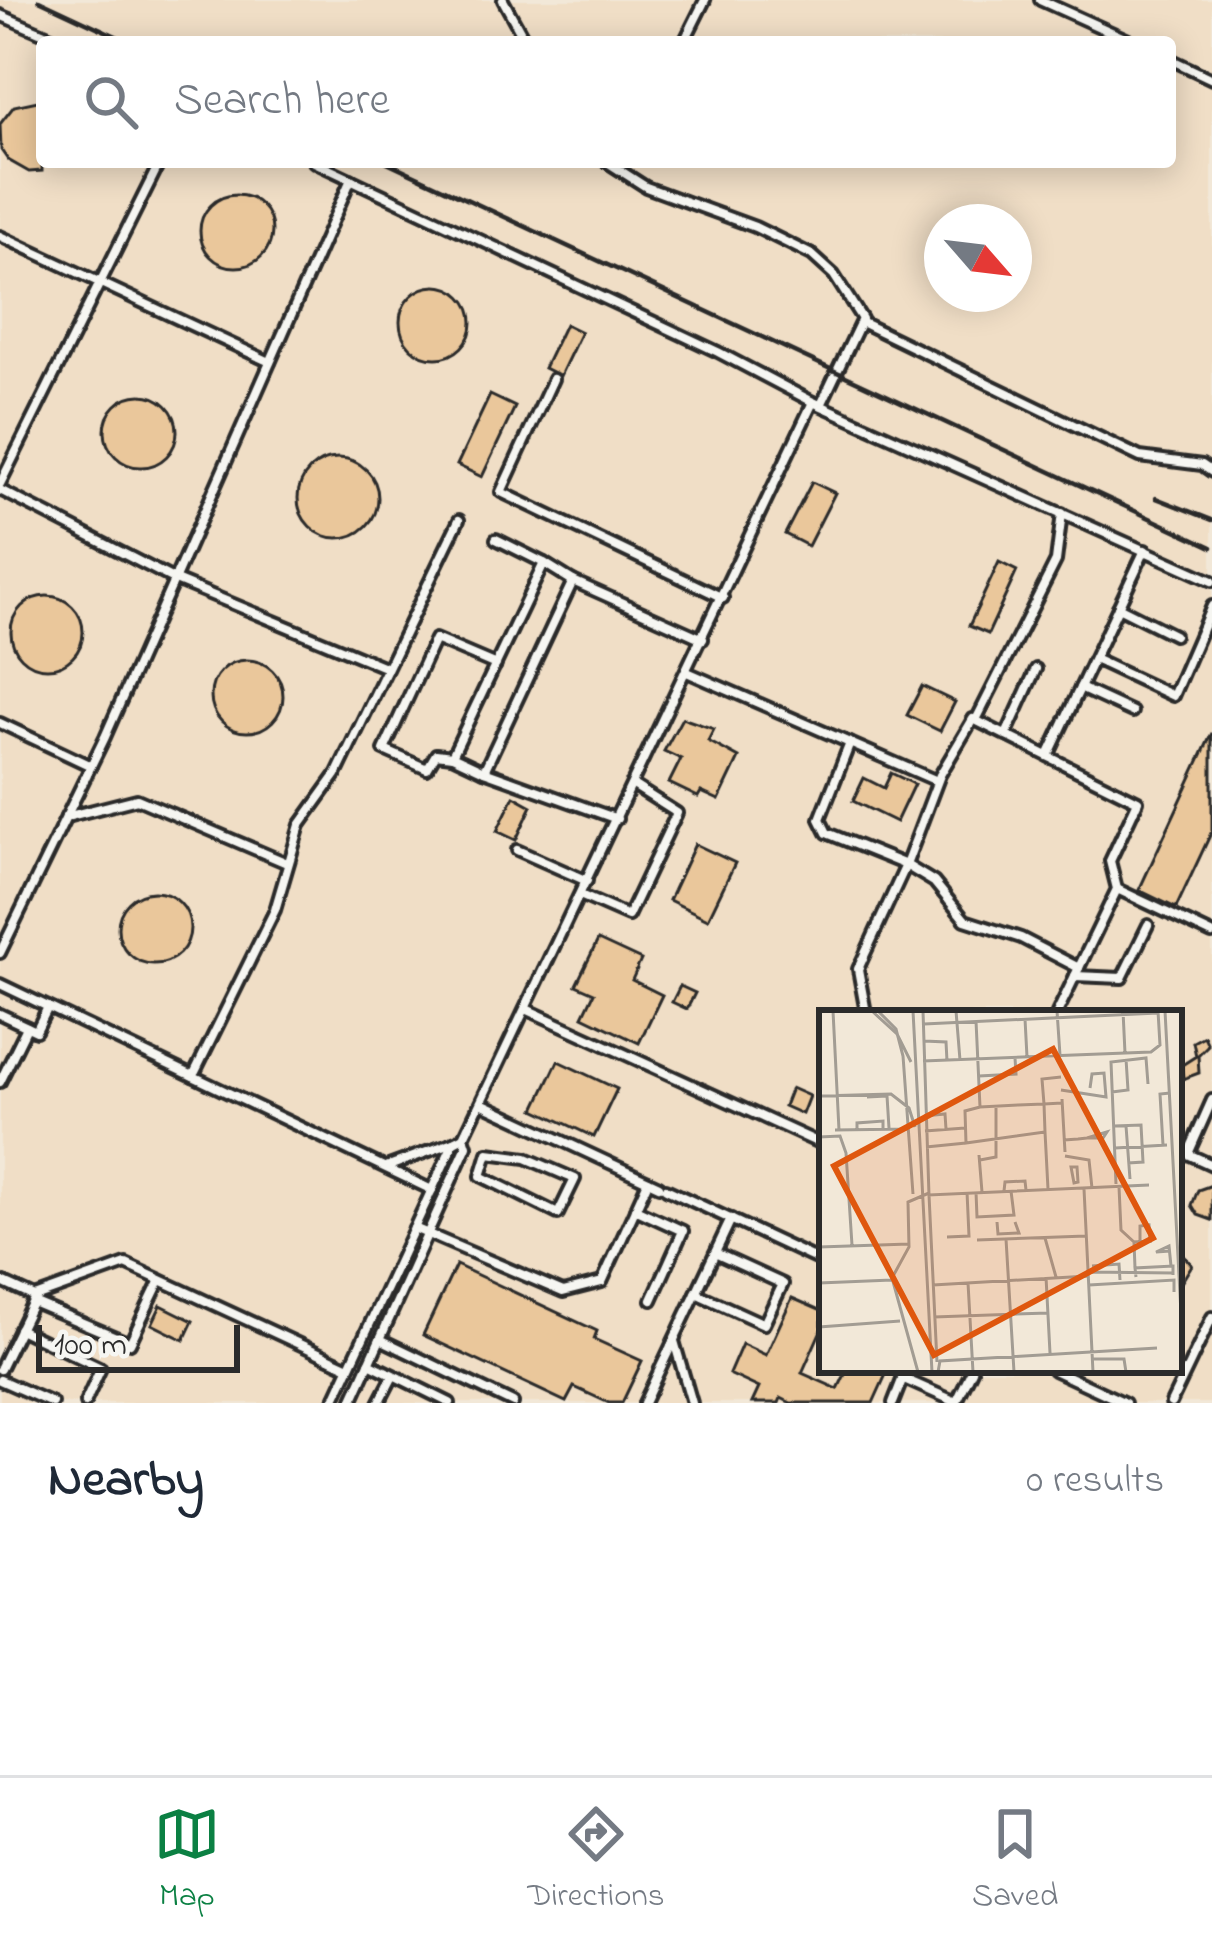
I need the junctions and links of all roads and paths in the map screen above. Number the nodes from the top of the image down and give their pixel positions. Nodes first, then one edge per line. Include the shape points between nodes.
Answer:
1 (503, 0) edge
2 (705, 0) edge
3 (1040, 0) edge
4 (0, 14) edge
5 (50, 36) edge
6 (523, 36) edge
7 (687, 36) edge
8 (1120, 36) edge
9 (1176, 62) edge
10 (1212, 79) edge
11 (157, 168) edge
12 (328, 168) edge
13 (623, 168) edge
14 (351, 178) junction
15 (0, 236) edge
16 (98, 282) junction
17 (860, 322) junction
18 (270, 362) junction
19 (553, 379) dead end
20 (817, 403) junction
21 (1212, 455) edge
22 (1202, 466) junction
23 (1212, 472) edge
24 (0, 487) edge
25 (1062, 512) junction
26 (459, 520) dead end
27 (496, 539) dead end
28 (1145, 550) junction
29 (544, 562) junction
30 (173, 580) junction
31 (573, 581) junction
32 (1212, 581) edge
33 (723, 598) junction
34 (1212, 606) edge
35 (1118, 607) junction
36 (1174, 634) dead end
37 (703, 639) junction
38 (1094, 659) junction
39 (496, 665) junction
40 (387, 668) junction
41 (1036, 669) dead end
42 (688, 672) junction
43 (1080, 688) junction
44 (1132, 712) dead end
45 (976, 720) junction
46 (0, 723) edge
47 (1006, 735) junction
48 (850, 743) junction
49 (452, 756) junction
50 (1048, 756) junction
51 (91, 766) junction
52 (484, 771) junction
53 (937, 781) junction
54 (633, 785) junction
55 (67, 817) junction
56 (617, 818) junction
57 (517, 850) dead end
58 (287, 863) junction
59 (906, 866) junction
60 (587, 881) junction
61 (1118, 889) junction
62 (580, 896) junction
63 (1148, 925) dead end
64 (1212, 934) edge
65 (0, 953) edge
66 (1077, 972) junction
67 (3, 985) edge
68 (0, 999) edge
69 (48, 1006) junction
70 (526, 1010) junction
71 (865, 1010) edge
72 (1058, 1010) edge
73 (0, 1014) edge
74 (27, 1027) junction
75 (193, 1076) junction
76 (0, 1082) edge
77 (1212, 1100) edge
78 (481, 1103) junction
79 (459, 1140) junction
80 (819, 1140) edge
81 (466, 1150) junction
82 (1184, 1152) edge
83 (486, 1160) junction
84 (1212, 1166) edge
85 (384, 1167) junction
86 (648, 1181) junction
87 (432, 1190) junction
88 (635, 1209) junction
89 (731, 1219) junction
90 (414, 1228) junction
91 (427, 1233) junction
92 (715, 1253) junction
93 (819, 1261) edge
94 (160, 1280) junction
95 (3, 1282) edge
96 (696, 1293) junction
97 (0, 1298) edge
98 (34, 1299) junction
99 (652, 1300) dead end
100 (1212, 1317) edge
101 (20, 1329) junction
102 (380, 1339) junction
103 (674, 1340) junction
104 (369, 1363) junction
105 (349, 1367) junction
106 (0, 1369) edge
107 (970, 1373) edge
108 (1060, 1373) edge
109 (904, 1374) edge
110 (393, 1376) junction
111 (0, 1380) edge
112 (353, 1399) dead end
113 (956, 1402) edge
114 (52, 1403) edge
115 (85, 1403) edge
116 (333, 1403) edge
117 (379, 1403) edge
118 (450, 1403) edge
119 (513, 1403) edge
120 (644, 1403) edge
121 (692, 1403) edge
122 (893, 1403) edge
123 (1125, 1403) edge
124 (1171, 1403) edge

1 - 6 lane
2 - 7 lane
3 - 8 lane
4 - 5 lane
9 - 10 lane
11 - 16 lane
12 - 14 lane
13 - 17 lane via 646,187 812,255 834,274
14 - 18 lane
14 - 20 lane
15 - 16 lane
16 - 18 lane
16 - 24 lane
17 - 20 lane
17 - 22 lane via 1141,457
18 - 30 lane
19 - 33 lane via 501,492
20 - 25 lane
20 - 33 lane
21 - 22 lane
22 - 23 lane
24 - 30 lane
25 - 28 lane
25 - 45 lane via 1056,561
26 - 40 lane
27 - 29 lane
28 - 32 lane
28 - 35 lane
29 - 31 lane
29 - 39 lane
30 - 40 lane
30 - 51 lane
31 - 37 lane
31 - 52 lane
33 - 37 lane
34 - 38 lane via 1173,696
35 - 36 lane
35 - 38 lane
37 - 42 lane
38 - 43 lane
39 - 49 lane
39 - 49 lane via 435,639 385,750 427,770 436,754
40 - 58 lane
41 - 47 lane
42 - 48 lane
42 - 54 lane
43 - 44 lane
43 - 50 lane
45 - 47 lane
45 - 53 lane
46 - 51 lane
47 - 50 lane
48 - 53 lane
48 - 59 lane via 820,819 827,833
49 - 52 lane
50 - 61 lane via 1138,801 1110,861
51 - 55 lane
52 - 56 lane
53 - 59 lane
54 - 56 lane
54 - 62 lane via 676,813 628,916
55 - 58 lane via 137,799
55 - 65 lane
56 - 60 lane
57 - 60 lane
58 - 75 lane via 275,910
59 - 66 lane via 934,882 965,920 1021,938
59 - 71 lane via 858,969
60 - 62 lane
61 - 64 lane
61 - 66 lane
62 - 70 lane
63 - 66 lane via 1122,978
66 - 72 lane
67 - 68 lane
67 - 69 lane
69 - 74 lane via 36,1031
69 - 75 lane
70 - 78 lane
70 - 80 lane
73 - 74 lane
74 - 76 lane
75 - 85 lane
77 - 82 lane
78 - 79 lane
78 - 86 lane
79 - 81 lane
79 - 85 lane
79 - 87 lane
81 - 83 lane
81 - 91 lane
82 - 84 lane
83 - 83 lane via 481,1176 558,1214 575,1179 526,1158 488,1153
85 - 87 lane
86 - 88 lane
86 - 89 lane
87 - 90 lane
88 - 91 lane via 602,1282 563,1292
88 - 99 lane via 683,1231
89 - 92 lane
89 - 93 lane
90 - 91 lane
90 - 105 lane
91 - 102 lane
92 - 96 lane
92 - 96 lane via 783,1285 764,1324
94 - 98 lane via 127,1264
94 - 98 lane via 130,1343
94 - 105 lane
95 - 97 lane
95 - 98 lane
96 - 103 lane
98 - 101 lane
100 - 124 lane
101 - 106 lane
101 - 115 lane via 101,1368
102 - 104 lane
102 - 119 lane
103 - 120 lane
103 - 121 lane
104 - 110 lane
104 - 112 lane
105 - 116 lane
107 - 113 lane
108 - 123 lane
109 - 113 lane
109 - 122 lane
110 - 117 lane
110 - 118 lane
111 - 114 lane

